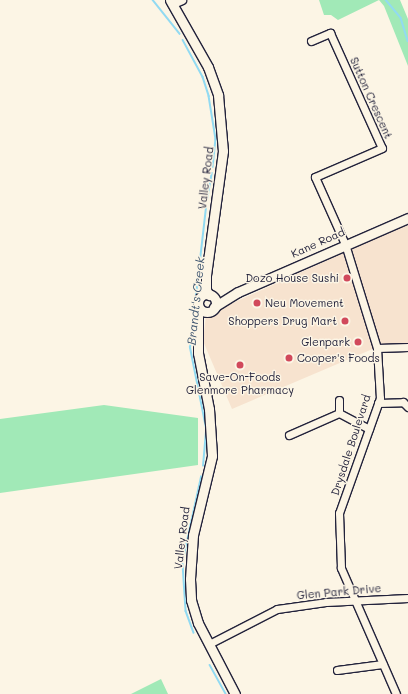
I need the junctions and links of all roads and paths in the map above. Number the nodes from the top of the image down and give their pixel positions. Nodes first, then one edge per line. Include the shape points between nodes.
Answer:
1 (182, 0) edge
2 (172, 2) edge
3 (311, 41) dead end
4 (315, 177) joint
5 (408, 218) edge
6 (345, 244) junction
7 (206, 275) junction
8 (238, 292) junction
9 (210, 295) junction
10 (198, 302) junction
11 (212, 309) junction
12 (197, 331) junction
13 (408, 347) edge
14 (377, 348) junction
15 (339, 400) dead end
16 (378, 403) junction
17 (408, 407) edge
18 (339, 413) junction
19 (369, 429) junction
20 (289, 435) dead end
21 (408, 598) edge
22 (355, 602) junction
23 (209, 644) junction
24 (384, 664) junction
25 (337, 670) dead end
26 (235, 694) edge
27 (396, 694) edge

1 - 2 street
2 - 7 street, Valley Road via 208,67 218,95 222,150
3 - 4 street, Sutton Crescent via 330,33 382,148
4 - 6 street, Drysdale Boulevard
5 - 6 street, Kane Road
6 - 8 street, Kane Road
6 - 14 street, Drysdale Boulevard
7 - 9 street, Valley Road via 206,290
7 - 10 street, Valley Road
8 - 9 street, Kane Road via 226,296
8 - 11 street, Kane Road
9 - 10 street
9 - 11 street, Valley Road via 215,302
10 - 11 street via 203,311
10 - 12 street, Valley Road
11 - 12 street via 204,316
12 - 23 street, Valley Road via 202,381 210,409 212,456 198,508 190,579 191,600
13 - 14 street
14 - 16 street, Drysdale Boulevard
15 - 18 street
16 - 17 street via 403,402
16 - 19 street, Drysdale Boulevard
18 - 19 street
18 - 20 street
19 - 22 street, Drysdale Boulevard via 340,514 341,568
21 - 22 street, Glen Park Drive
22 - 23 street, Glen Park Drive via 326,602 277,609
22 - 24 street, Drysdale Boulevard
23 - 26 street, Valley Road
24 - 25 street
24 - 27 street, Drysdale Boulevard

